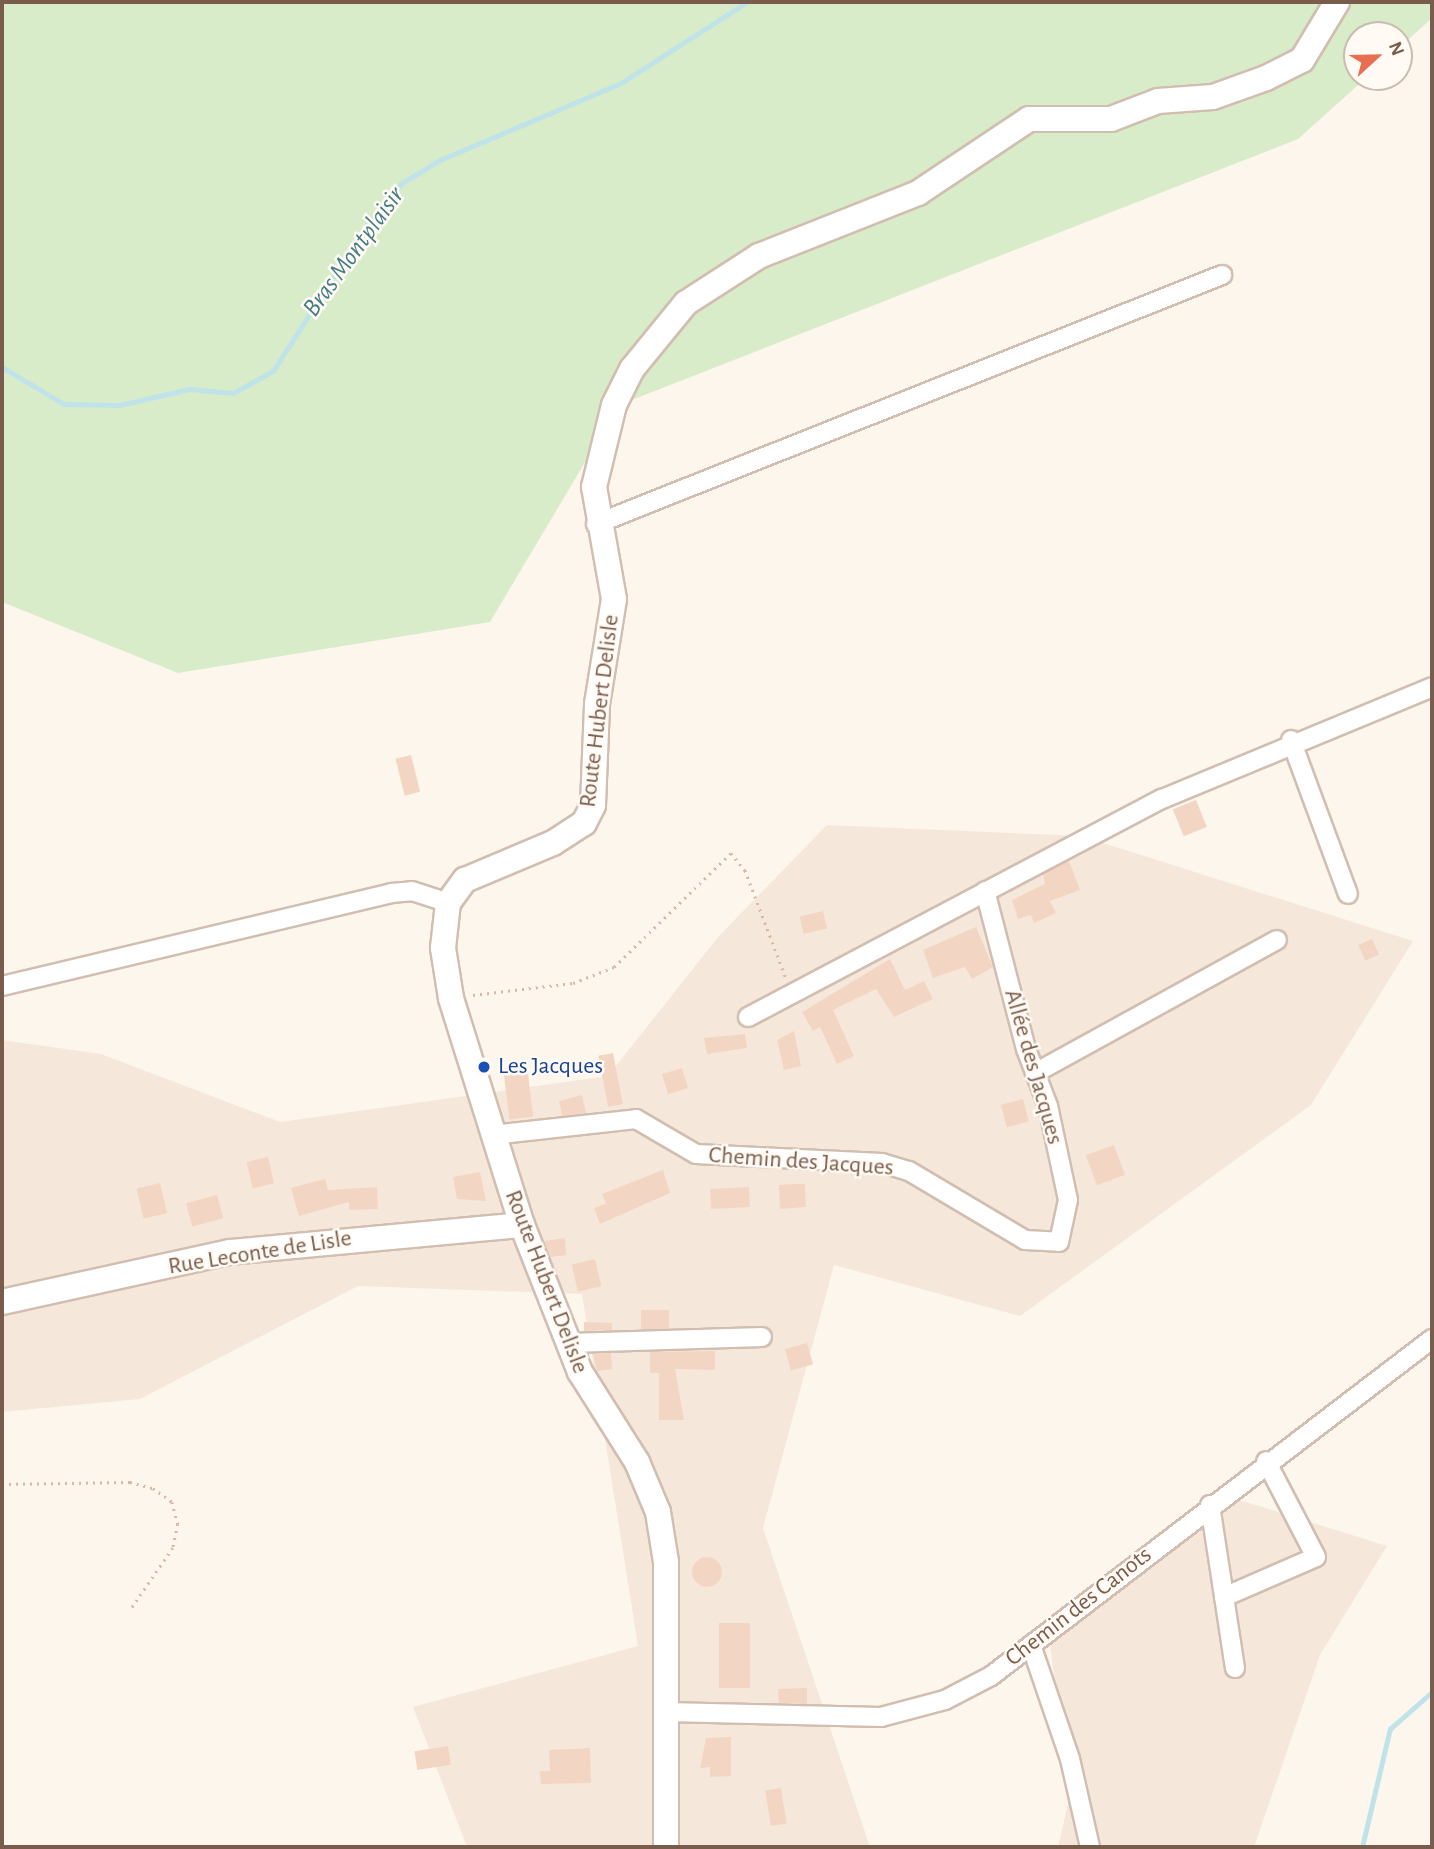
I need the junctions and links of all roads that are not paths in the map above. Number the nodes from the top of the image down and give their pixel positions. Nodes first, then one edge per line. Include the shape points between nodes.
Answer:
1 (1337, 2) edge
2 (1222, 275) dead end
3 (596, 524) junction
4 (1432, 687) edge
5 (1291, 740) junction
6 (985, 891) junction
7 (1348, 894) dead end
8 (448, 903) junction
9 (1277, 940) dead end
10 (2, 986) edge
11 (748, 1017) dead end
12 (1035, 1073) junction
13 (492, 1135) junction
14 (522, 1225) junction
15 (1059, 1242) joint
16 (2, 1302) edge
17 (762, 1338) dead end
18 (1432, 1339) edge
19 (570, 1343) junction
20 (1266, 1461) junction
21 (1210, 1505) junction
22 (1224, 1597) junction
23 (1031, 1645) junction
24 (1235, 1668) dead end
25 (666, 1712) junction
26 (666, 1847) edge
27 (1090, 1847) edge

1 - 3 main road, Route Hubert Delisle via 1302,60 1266,78 1213,97 1158,101 1111,119 1029,119 918,193 759,256 686,303 632,369 614,405 594,487
2 - 3 street
3 - 8 main road, Route Hubert Delisle via 614,599 614,629 597,704 593,805 584,823 553,843 465,880
4 - 5 street
5 - 6 street
5 - 7 street
6 - 11 street via 837,974 791,991
6 - 12 street, Allée des Jacques
8 - 10 street via 412,891 391,893
8 - 13 main road, Route Hubert Delisle via 443,948 452,998
9 - 12 street
12 - 15 street, Allée des Jacques via 1068,1200
13 - 14 main road, Route Hubert Delisle
13 - 15 street, Chemin des Jacques via 636,1119 696,1154 882,1163 909,1171 1025,1240
14 - 16 main road, Rue Leconte de Lisle via 230,1252
14 - 19 main road, Route Hubert Delisle
17 - 19 street
18 - 20 street, Chemin des Canots
19 - 25 main road, Route Hubert Delisle via 603,1417 637,1462 659,1512 666,1562
20 - 21 street, Chemin des Canots
20 - 22 street via 1317,1557
21 - 22 street
21 - 23 street, Chemin des Canots
22 - 24 street
23 - 25 street, Chemin des Canots via 945,1700 881,1717
23 - 27 street via 1067,1748
25 - 26 main road, Route Hubert Delisle

